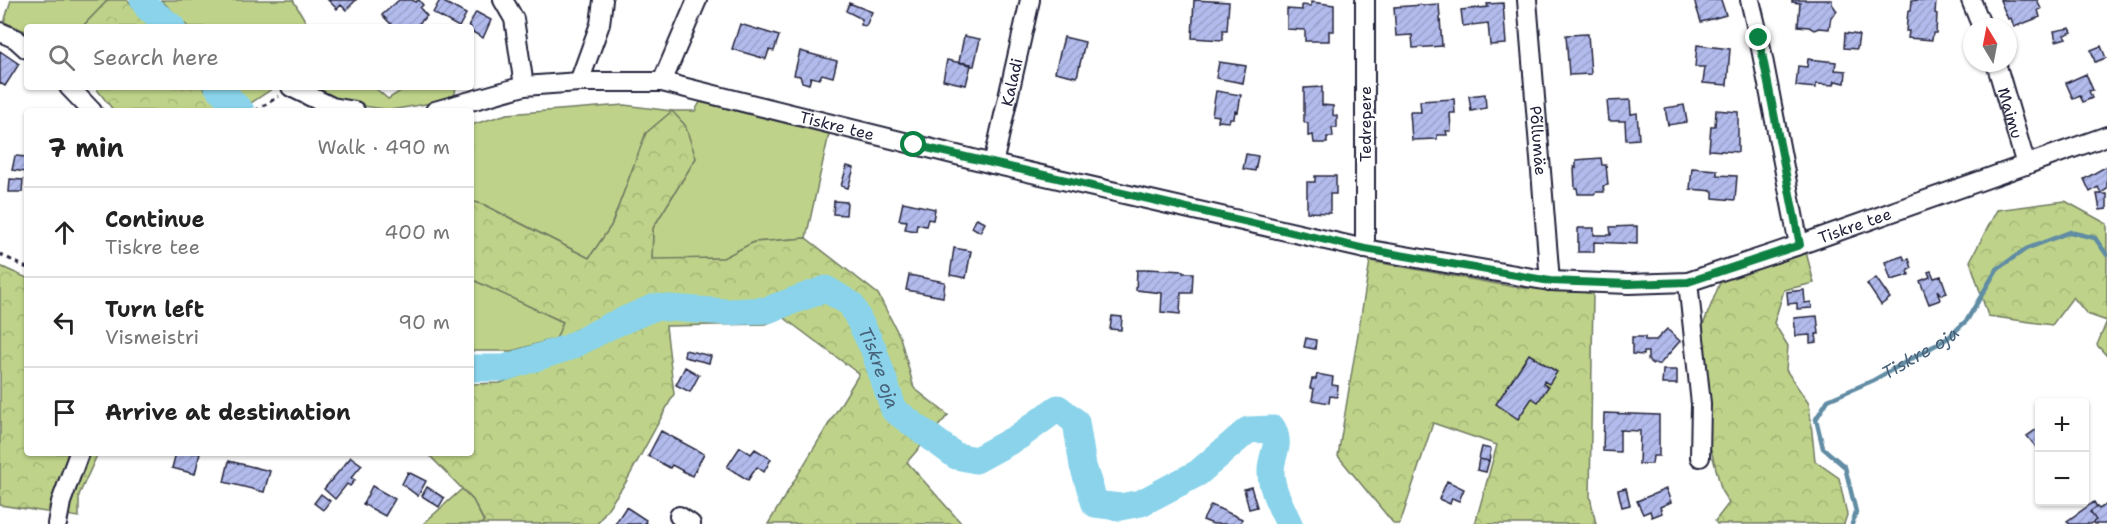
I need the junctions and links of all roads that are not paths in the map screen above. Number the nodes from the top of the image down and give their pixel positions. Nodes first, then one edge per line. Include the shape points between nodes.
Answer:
1 (502, 0) edge
2 (603, 0) edge
3 (697, 0) edge
4 (1030, 0) edge
5 (1365, 0) edge
6 (1527, 0) edge
7 (1750, 0) edge
8 (1971, 0) edge
9 (1978, 18) edge
10 (0, 32) edge
11 (24, 46) edge
12 (1999, 72) edge
13 (579, 82) junction
14 (662, 82) junction
15 (524, 86) junction
16 (72, 90) edge
17 (290, 90) edge
18 (89, 108) edge
19 (338, 108) edge
20 (446, 108) edge
21 (2107, 136) edge
22 (993, 164) junction
23 (2026, 165) junction
24 (1800, 245) junction
25 (1365, 249) junction
26 (1550, 281) junction
27 (1688, 282) junction
28 (78, 456) edge
29 (1700, 458) dead end
30 (57, 524) edge

1 - 15 street via 514,19
2 - 13 street via 600,24
3 - 14 street
4 - 22 street, Kaladi
5 - 25 street, Tedrepere
6 - 26 street, Põllumäe
7 - 24 street
8 - 9 street
10 - 11 street
12 - 23 street, Maimu
13 - 14 street, Tiskre tee
13 - 15 street, Tiskre tee
14 - 22 street, Tiskre tee
15 - 20 street, Tiskre tee
16 - 18 street
17 - 19 street
21 - 23 street, Tiskre tee
22 - 25 street, Tiskre tee
23 - 24 street, Tiskre tee
24 - 27 street, Tiskre tee
25 - 26 street, Tiskre tee
26 - 27 street, Tiskre tee
27 - 29 street via 1701,404
28 - 30 street

